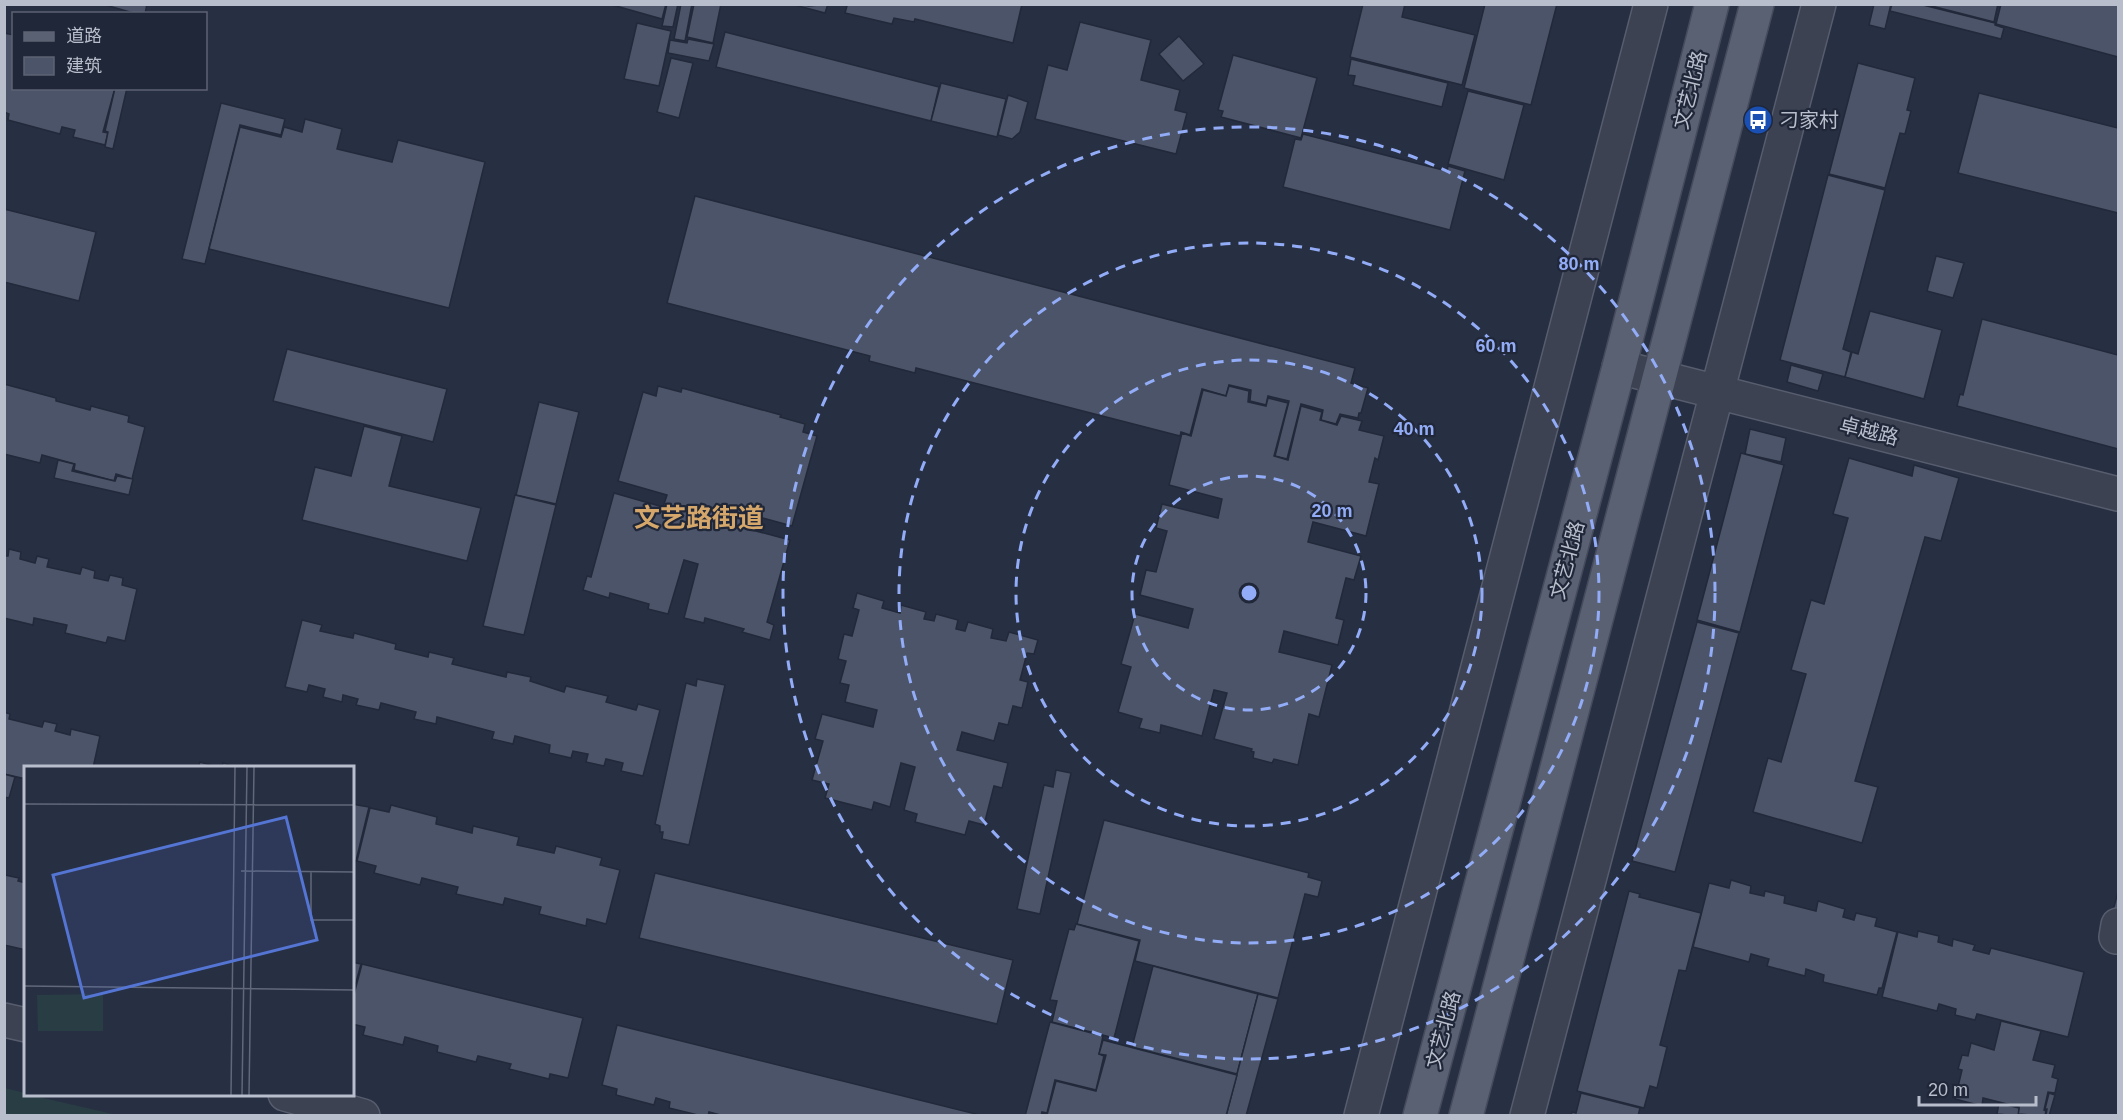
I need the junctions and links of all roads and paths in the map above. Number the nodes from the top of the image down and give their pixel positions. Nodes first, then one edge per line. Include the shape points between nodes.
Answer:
1 (1651, 4) edge
2 (1712, 4) edge
3 (1757, 4) edge
4 (1819, 4) edge
5 (1619, 367) junction
6 (1659, 378) junction
7 (1717, 393) junction
8 (2118, 494) edge
9 (2118, 925) edge
10 (2118, 937) edge
11 (4, 1020) edge
12 (24, 1025) edge
13 (289, 1096) edge
14 (363, 1116) edge
15 (1360, 1116) edge
16 (1420, 1116) edge
17 (1466, 1116) edge
18 (1527, 1116) edge

1 - 15 street
2 - 5 main road, 文艺北路
3 - 6 main road
4 - 7 street
5 - 6 street, 卓越路
5 - 16 main road, 文艺北路
6 - 7 street, 卓越路
6 - 17 main road
7 - 8 street, 卓越路
7 - 18 street
9 - 10 street
11 - 12 street
13 - 14 street

